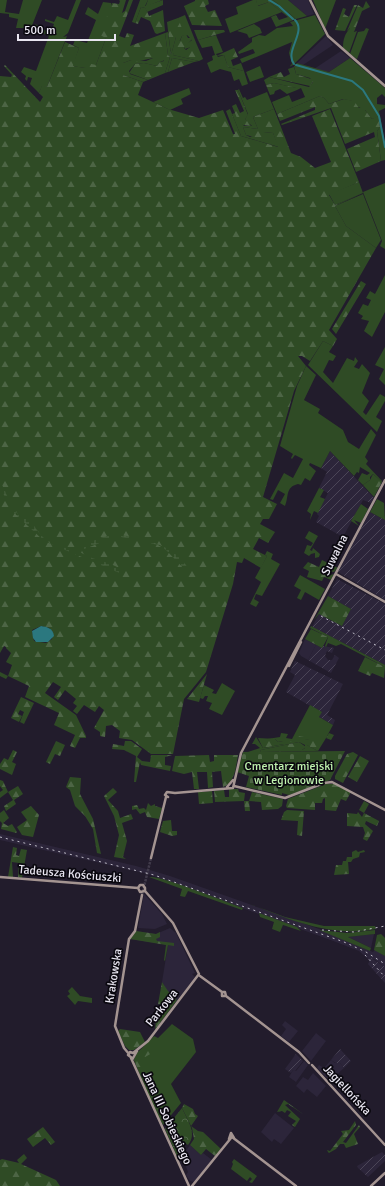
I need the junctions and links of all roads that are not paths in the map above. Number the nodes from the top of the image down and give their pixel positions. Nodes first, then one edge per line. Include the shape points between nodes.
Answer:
1 (310, 0) edge
2 (385, 86) edge
3 (385, 480) edge
4 (336, 574) junction
5 (385, 602) edge
6 (232, 785) junction
7 (385, 810) edge
8 (151, 857) tunnel mouth
9 (0, 877) edge
10 (138, 888) junction
11 (144, 891) junction
12 (142, 895) tunnel mouth
13 (199, 976) junction
14 (132, 1053) junction
15 (132, 1058) junction
16 (385, 1145) edge
17 (385, 1173) edge
18 (192, 1186) edge
19 (296, 1186) edge
20 (371, 1186) edge

1 - 2 street via 328,36
3 - 4 street, Suwalna
4 - 5 street
4 - 6 street, Suwalna via 241,753
6 - 7 street via 285,798 332,782
6 - 8 street via 225,788 166,793
9 - 10 street, Tadeusza Kościuszki
10 - 11 street via 140,892
10 - 11 street via 143,885 146,888
11 - 13 street via 177,931
12 - 14 street, Krakowska via 135,929 129,939 115,1027 123,1046
13 - 14 street, Parkowa via 148,1041
13 - 16 street, Jagiellońska via 225,992 226,996 299,1052
14 - 15 street
14 - 15 street via 128,1057
15 - 18 street, Jana III Sobieskiego via 132,1065 185,1179
17 - 20 street
18 - 19 street via 231,1137

